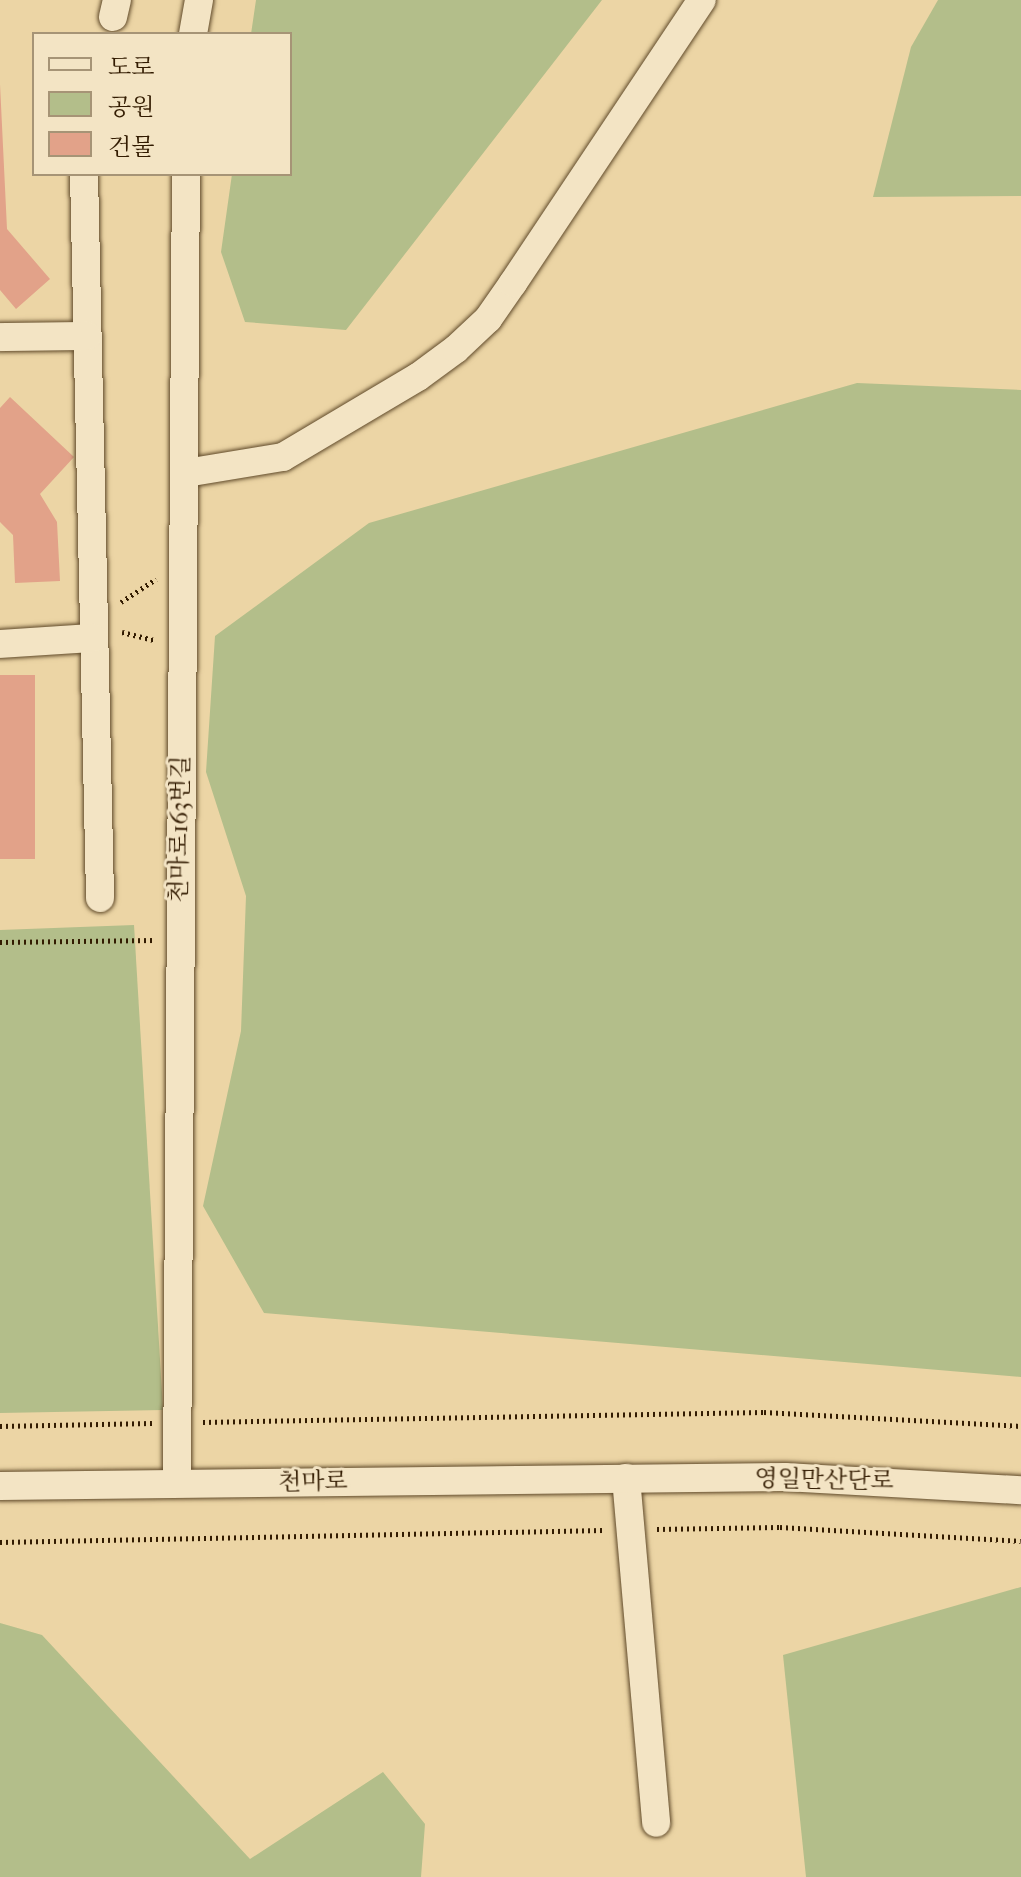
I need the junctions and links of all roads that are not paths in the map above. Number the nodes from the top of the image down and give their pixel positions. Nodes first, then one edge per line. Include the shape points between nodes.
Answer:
1 (199, 0) edge
2 (702, 0) edge
3 (193, 32) edge
4 (84, 176) edge
5 (186, 176) edge
6 (87, 336) junction
7 (0, 337) edge
8 (186, 473) junction
9 (93, 638) junction
10 (0, 644) edge
11 (100, 898) dead end
12 (626, 1478) junction
13 (177, 1483) junction
14 (0, 1486) edge
15 (1021, 1490) edge
16 (656, 1823) dead end

1 - 3 street
2 - 8 street via 488,319 456,349 283,457
4 - 6 street
5 - 8 street, 천마로163번길
6 - 7 street
6 - 9 street
8 - 13 street, 천마로163번길
9 - 10 street
9 - 11 street
12 - 13 street, 천마로
12 - 15 street, 영일만산단로 via 800,1478
12 - 16 street
13 - 14 street, 천마로

